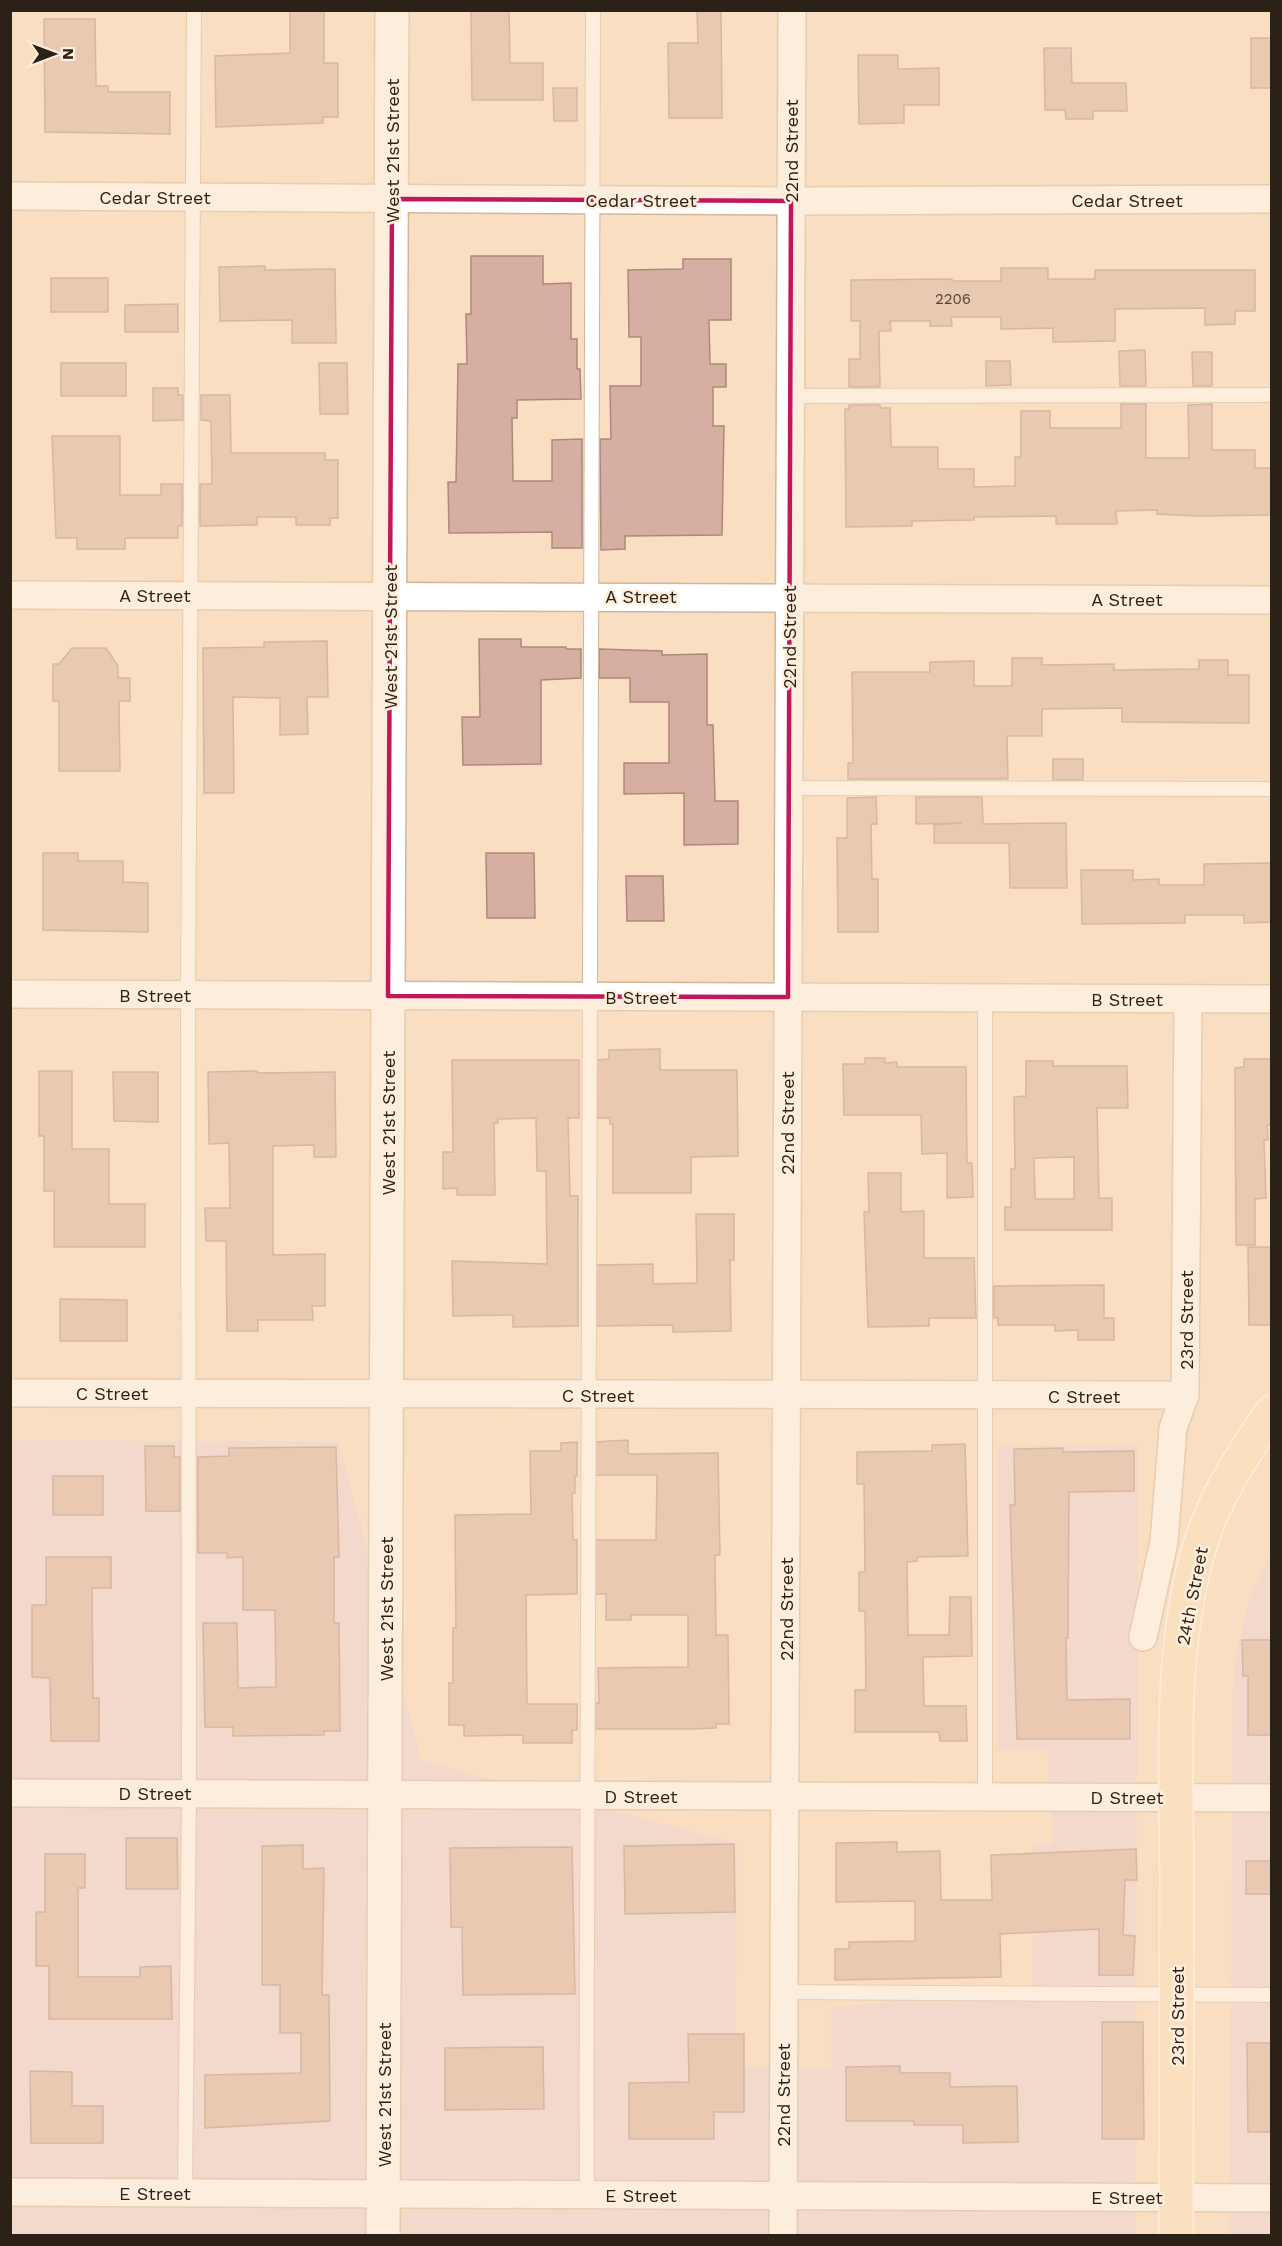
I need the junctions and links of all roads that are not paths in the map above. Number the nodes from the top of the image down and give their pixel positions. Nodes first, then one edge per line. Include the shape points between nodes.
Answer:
1 (194, 10) edge
2 (392, 10) edge
3 (593, 10) edge
4 (792, 10) edge
5 (10, 196) edge
6 (194, 197) junction
7 (392, 199) junction
8 (1272, 199) edge
9 (593, 200) junction
10 (791, 201) junction
11 (1272, 395) edge
12 (790, 396) junction
13 (10, 595) edge
14 (191, 595) junction
15 (390, 595) junction
16 (591, 596) junction
17 (789, 597) junction
18 (1272, 600) edge
19 (789, 788) junction
20 (1272, 789) edge
21 (10, 994) edge
22 (188, 995) junction
23 (388, 996) junction
24 (590, 996) junction
25 (788, 997) junction
26 (985, 998) junction
27 (1188, 999) junction
28 (1272, 999) edge
29 (10, 1393) edge
30 (189, 1393) junction
31 (387, 1394) junction
32 (585, 1395) junction
33 (1185, 1395) junction
34 (786, 1396) junction
35 (985, 1397) junction
36 (1272, 1412) edge
37 (1143, 1637) dead end
38 (10, 1793) edge
39 (189, 1793) junction
40 (385, 1794) junction
41 (585, 1795) junction
42 (785, 1796) junction
43 (985, 1796) junction
44 (1177, 1797) junction
45 (1272, 1798) edge
46 (784, 1992) junction
47 (1178, 1994) junction
48 (1272, 1995) edge
49 (10, 2192) edge
50 (185, 2193) junction
51 (383, 2194) junction
52 (587, 2195) junction
53 (783, 2196) junction
54 (1176, 2198) junction
55 (1272, 2198) edge
56 (383, 2235) edge
57 (783, 2235) edge
58 (1176, 2235) edge

1 - 6 lane
2 - 7 street, West 21st Street
3 - 9 lane
4 - 10 street, 22nd Street
5 - 6 street, Cedar Street
6 - 7 street, Cedar Street
6 - 14 lane
7 - 9 street, Cedar Street
7 - 15 street, West 21st Street
8 - 10 street, Cedar Street
9 - 10 street, Cedar Street
9 - 16 lane
10 - 12 street, 22nd Street
11 - 12 lane
12 - 17 street, 22nd Street
13 - 14 street, A Street
14 - 15 street, A Street
14 - 22 lane
15 - 16 street, A Street
15 - 23 street, West 21st Street
16 - 17 street, A Street
16 - 24 lane
17 - 18 street, A Street
17 - 19 street, 22nd Street
19 - 20 lane
19 - 25 street, 22nd Street
21 - 22 street, B Street
22 - 23 street, B Street
22 - 30 lane
23 - 24 street, B Street
23 - 31 street, West 21st Street
24 - 25 street, B Street
24 - 32 lane
25 - 26 street, B Street
25 - 34 street, 22nd Street
26 - 27 street, B Street
26 - 35 lane
27 - 28 street, B Street
27 - 33 street, 23rd Street
29 - 30 street, C Street
30 - 31 street, C Street
30 - 39 lane
31 - 32 street, C Street
31 - 40 street, West 21st Street
32 - 34 street, C Street
32 - 41 lane
33 - 35 street, C Street
33 - 37 street, 23rd Street via 1173,1428 1164,1542
34 - 35 street, C Street
34 - 42 street, 22nd Street
35 - 43 lane
36 - 44 main road, 24th Street via 1224,1486 1192,1576 1180,1660
38 - 39 street, D Street
39 - 40 street, D Street
39 - 50 lane
40 - 41 street, D Street
40 - 51 street, West 21st Street
41 - 42 street, D Street
41 - 52 lane
42 - 43 street, D Street
42 - 46 street, 22nd Street
43 - 44 street, D Street
44 - 45 street, D Street
44 - 47 main road, 23rd Street
46 - 47 lane
46 - 53 street, 22nd Street
47 - 48 lane
47 - 54 main road, 23rd Street
49 - 50 street, E Street
50 - 51 street, E Street
51 - 52 street, E Street
51 - 56 street, West 21st Street
52 - 53 street, E Street
53 - 54 street, E Street
53 - 57 street, 22nd Street
54 - 55 street, E Street
54 - 58 main road, 23rd Street

